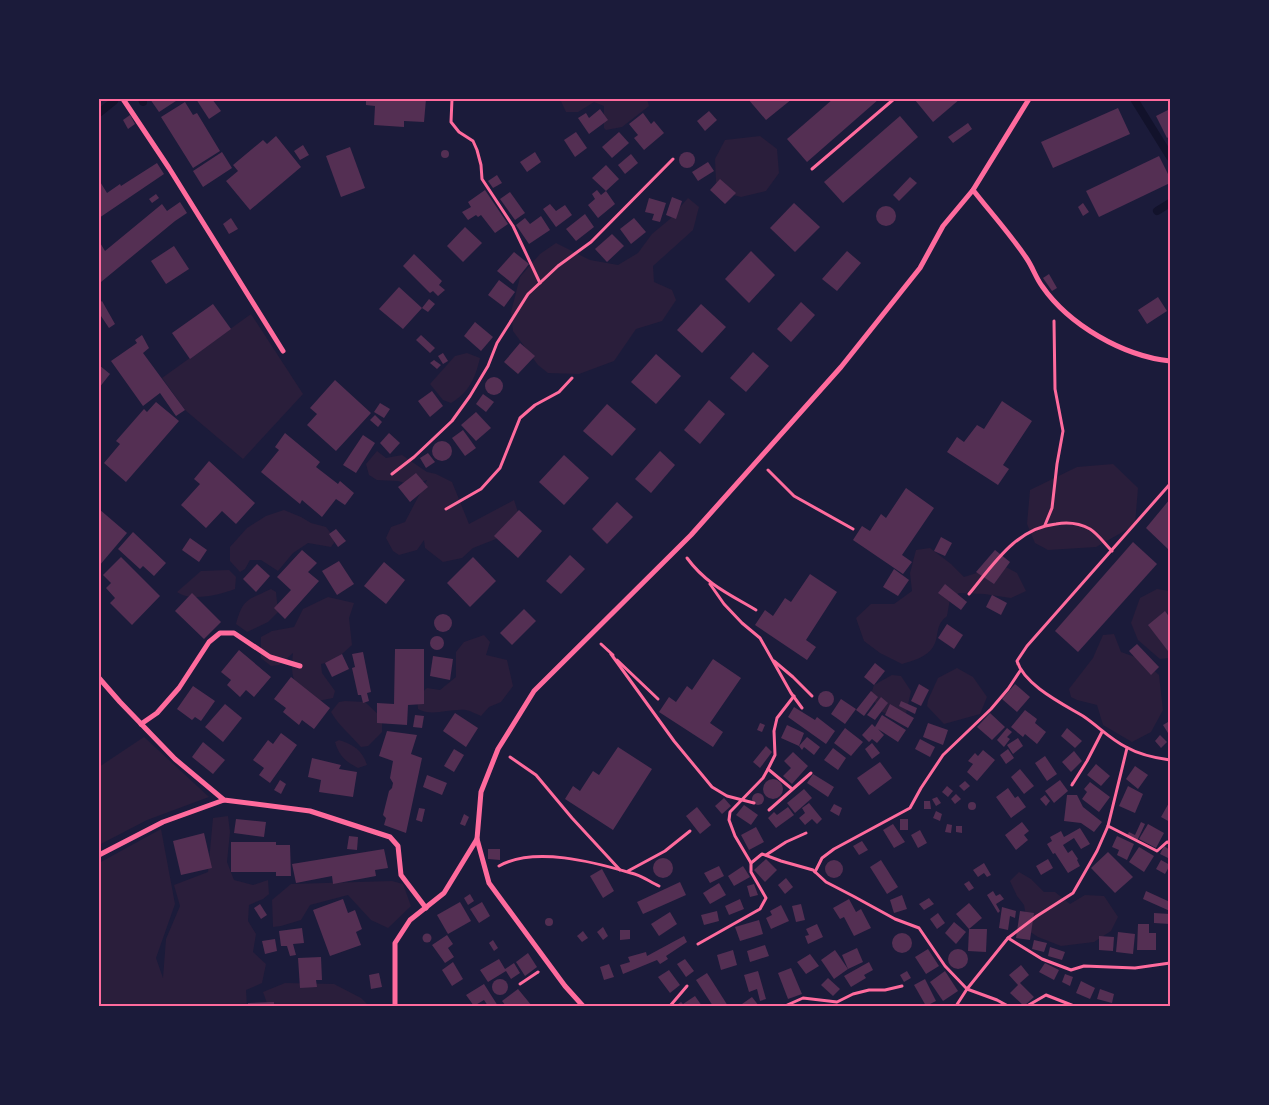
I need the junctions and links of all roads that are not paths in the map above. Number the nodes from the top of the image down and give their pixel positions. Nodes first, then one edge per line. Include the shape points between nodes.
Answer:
1 (123, 99) edge
2 (1029, 99) edge
3 (973, 190) junction
4 (283, 351) dead end
5 (1170, 361) edge
6 (300, 666) dead end
7 (99, 678) edge
8 (141, 724) junction
9 (224, 800) junction
10 (477, 839) junction
11 (99, 855) edge
12 (426, 908) junction
13 (395, 1006) edge
14 (583, 1006) edge

1 - 4 street
2 - 3 street
3 - 5 street via 1027,260 1041,286 1071,316 1107,342 1158,360
3 - 10 street via 942,226 920,268 840,367 679,548 534,691 498,749 481,792
6 - 8 street via 270,657 234,633 220,633 209,642 158,713
7 - 8 street
8 - 9 street via 175,759
9 - 11 street via 163,822
9 - 12 street via 310,811 390,837 398,846 401,875
10 - 12 street via 444,893
10 - 14 street via 489,883 564,986
12 - 13 street via 410,920 395,943

